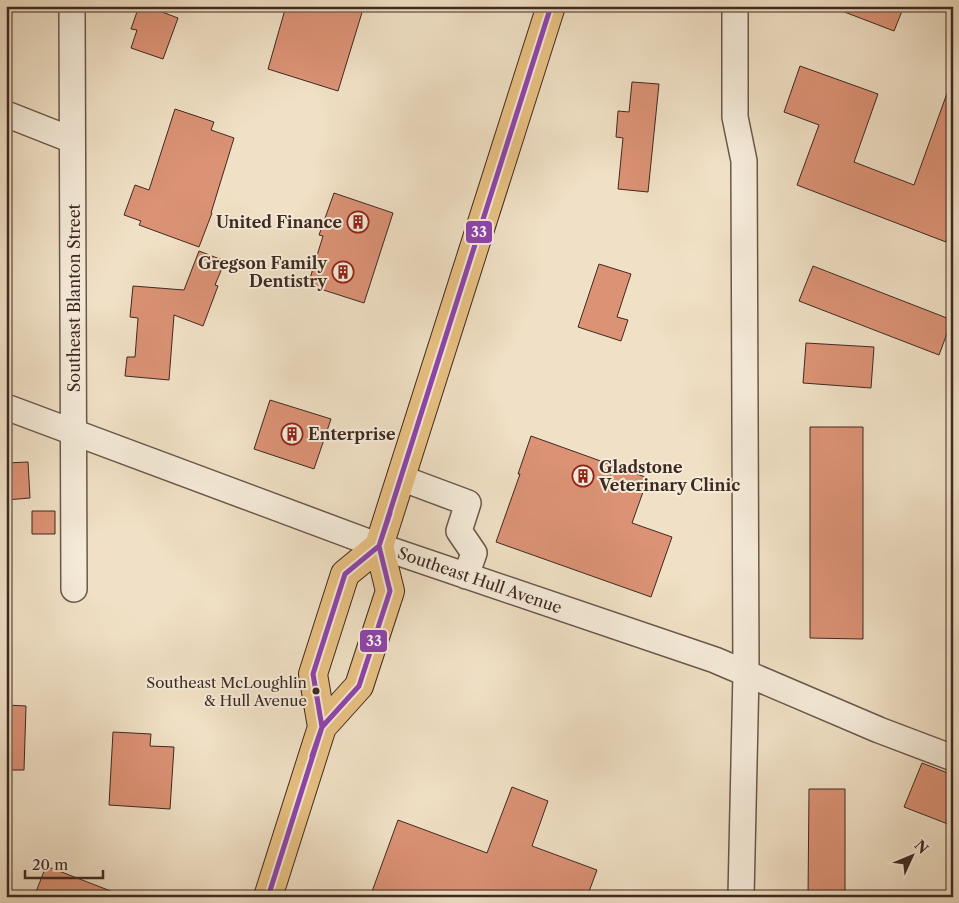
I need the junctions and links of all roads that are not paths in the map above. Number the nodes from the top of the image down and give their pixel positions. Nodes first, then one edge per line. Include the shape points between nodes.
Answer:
1 (72, 6) edge
2 (551, 6) edge
3 (735, 6) edge
4 (6, 114) edge
5 (72, 140) junction
6 (6, 407) edge
7 (74, 432) junction
8 (401, 478) junction
9 (380, 546) junction
10 (466, 576) junction
11 (74, 589) dead end
12 (746, 673) junction
13 (322, 727) junction
14 (953, 758) edge
15 (268, 897) edge
16 (742, 897) edge

1 - 5 street, Southeast Blanton Street
2 - 8 main road
3 - 12 street via 735,117 744,161
4 - 5 street
5 - 7 street, Southeast Blanton Street
6 - 7 street, Southeast Hull Avenue
7 - 9 street, Southeast Hull Avenue
7 - 11 street, Southeast Blanton Street
8 - 9 main road
8 - 10 street via 468,503 459,531 474,553
9 - 10 street, Southeast Hull Avenue
9 - 13 main road via 390,591 359,686
9 - 13 main road via 345,574 336,602 314,674
10 - 12 street, Southeast Hull Avenue
12 - 14 street, Southeast Hull Avenue
12 - 16 street
13 - 15 main road

